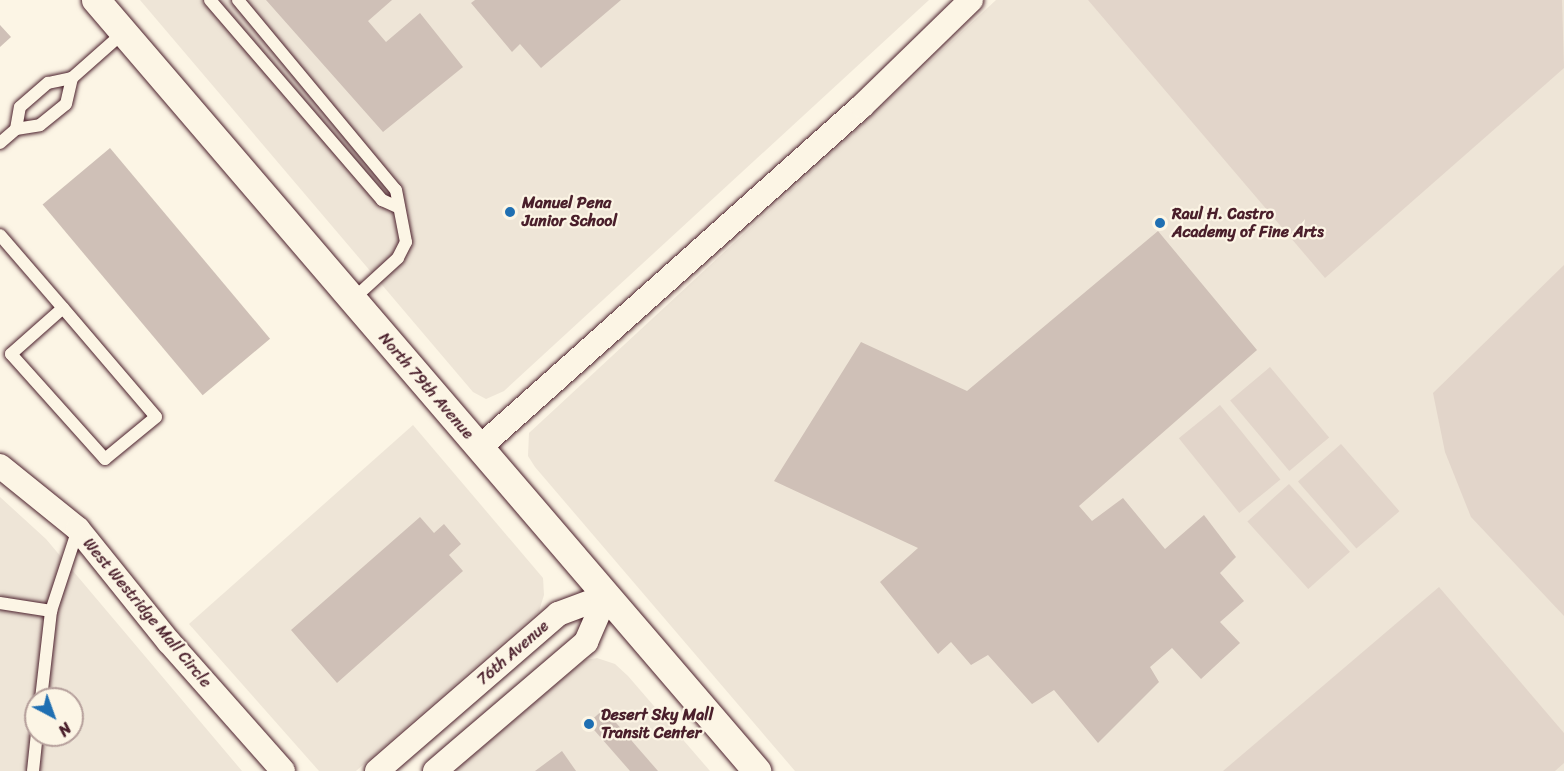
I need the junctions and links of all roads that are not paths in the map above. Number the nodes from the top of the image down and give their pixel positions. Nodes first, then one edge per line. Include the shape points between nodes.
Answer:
1 (96, 0) edge
2 (210, 0) edge
3 (238, 0) edge
4 (971, 0) edge
5 (124, 32) junction
6 (72, 78) junction
7 (16, 129) junction
8 (0, 143) edge
9 (398, 207) junction
10 (0, 235) edge
11 (352, 300) junction
12 (63, 308) junction
13 (479, 448) junction
14 (0, 466) edge
15 (78, 529) junction
16 (606, 596) junction
17 (0, 603) edge
18 (51, 611) junction
19 (42, 687) edge
20 (36, 747) edge
21 (33, 771) edge
22 (284, 771) edge
23 (377, 771) edge
24 (435, 771) edge
25 (757, 771) edge

1 - 5 street, North 79th Avenue
2 - 9 lane via 382,200
3 - 9 lane via 396,190
4 - 13 street via 870,98
5 - 6 lane
5 - 11 street, North 79th Avenue
6 - 7 lane via 48,83 20,107
6 - 7 lane via 66,104 40,125
7 - 8 lane
9 - 11 lane via 406,223 406,242 392,264
10 - 12 lane
11 - 13 street, North 79th Avenue
12 - 12 lane via 156,417 105,459 11,354
13 - 16 street, North 79th Avenue
14 - 15 street, West Westridge Mall Circle
15 - 18 lane
15 - 22 street, West Westridge Mall Circle via 169,642
16 - 23 street, 76th Avenue via 558,614
16 - 24 street via 586,642
16 - 25 street, North 79th Avenue
17 - 18 lane
18 - 19 lane
20 - 21 lane

